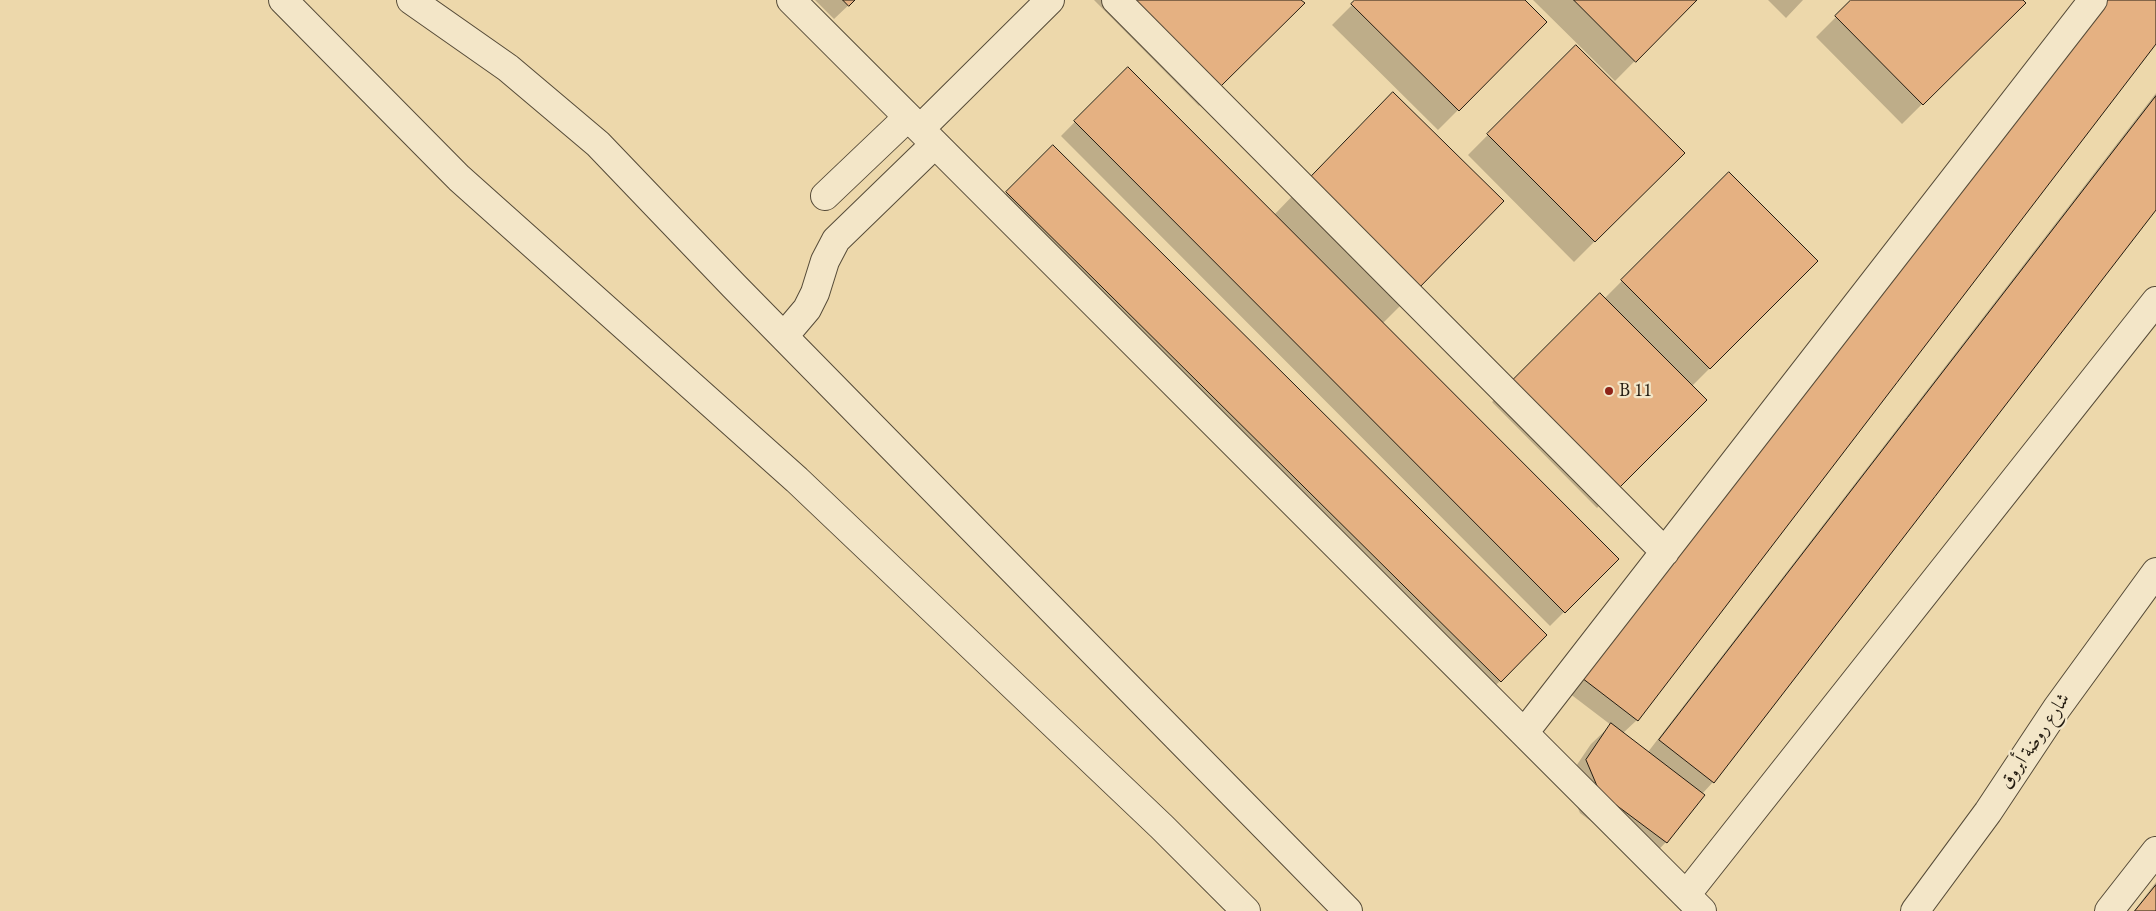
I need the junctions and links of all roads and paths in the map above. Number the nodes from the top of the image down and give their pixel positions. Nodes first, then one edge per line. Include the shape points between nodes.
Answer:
1 (283, 0) edge
2 (412, 0) edge
3 (791, 0) edge
4 (1050, 0) edge
5 (1116, 0) edge
6 (2093, 0) edge
7 (921, 130) junction
8 (825, 196) dead end
9 (2156, 301) edge
10 (785, 336) junction
11 (1665, 552) junction
12 (2156, 572) edge
13 (1524, 733) junction
14 (2156, 851) edge
15 (1694, 903) edge
16 (1246, 911) edge
17 (1348, 911) edge
18 (1915, 911) edge
19 (2109, 911) edge

1 - 16 street via 460,178 797,480 1155,820
2 - 10 street via 508,68 598,144
3 - 7 street
4 - 7 street
5 - 11 street
6 - 11 street
7 - 8 street
7 - 10 street via 836,240 807,309
7 - 13 street
9 - 15 street
10 - 17 street
11 - 13 street
12 - 18 street, شارع روضة أبروق
13 - 15 street
14 - 19 street

